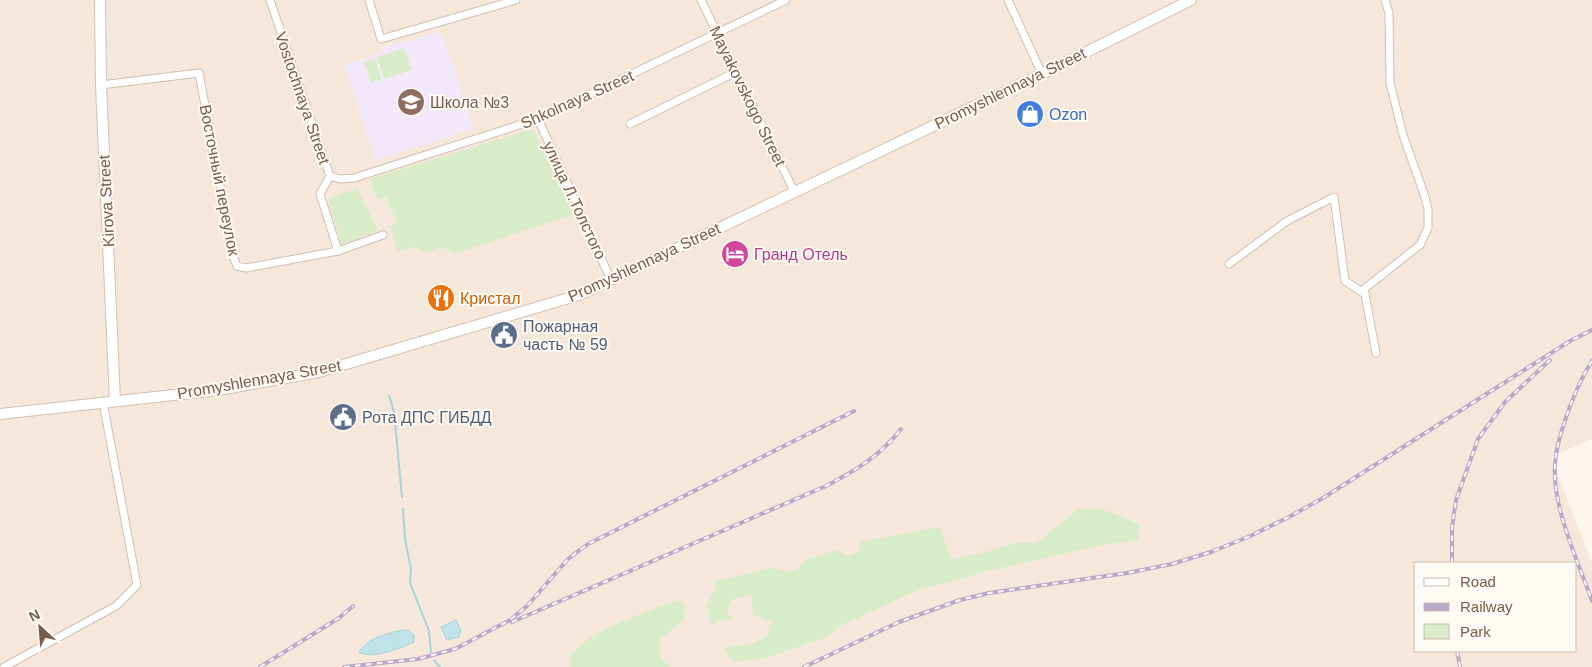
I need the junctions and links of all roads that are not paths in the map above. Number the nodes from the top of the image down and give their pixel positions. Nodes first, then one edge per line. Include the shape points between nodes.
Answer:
1 (100, 0) edge
2 (270, 0) edge
3 (369, 0) edge
4 (516, 0) edge
5 (701, 0) edge
6 (786, 0) edge
7 (1008, 0) edge
8 (1191, 0) edge
9 (1385, 0) edge
10 (717, 33) junction
11 (736, 72) junction
12 (1042, 74) junction
13 (101, 85) junction
14 (538, 120) junction
15 (630, 124) dead end
16 (330, 176) junction
17 (794, 191) junction
18 (383, 235) dead end
19 (338, 251) junction
20 (1229, 264) dead end
21 (611, 280) junction
22 (1365, 294) junction
23 (1376, 352) dead end
24 (115, 401) junction
25 (103, 402) junction
26 (0, 414) edge
27 (4, 667) edge

1 - 13 street, Kirova Street
2 - 16 street, Vostochnaya Street
3 - 4 street via 381,39
5 - 10 street, Mayakovskogo Street
6 - 10 street, Shkolnaya Street
7 - 12 street
8 - 12 street, Promyshlennaya Street
9 - 22 street via 1389,13 1390,83 1403,135 1428,209 1428,228 1420,245 1364,289
10 - 11 street, Mayakovskogo Street
10 - 14 street, Shkolnaya Street
11 - 15 street
11 - 17 street, Mayakovskogo Street
12 - 17 street, Promyshlennaya Street
13 - 19 street, Восточный переулок via 199,73 237,266 246,268
13 - 24 street, Kirova Street
14 - 16 street, Shkolnaya Street via 354,178
14 - 21 street, улица Л.Толстого
16 - 19 street, Vostochnaya Street via 320,194
17 - 21 street, Promyshlennaya Street
18 - 19 street, Восточный переулок
20 - 22 street via 1287,220 1334,197 1345,281
21 - 24 street, Promyshlennaya Street via 579,295 319,372 219,390
22 - 23 street
24 - 25 street, Promyshlennaya Street
25 - 26 street, Promyshlennaya Street
25 - 27 street via 138,585 116,606

